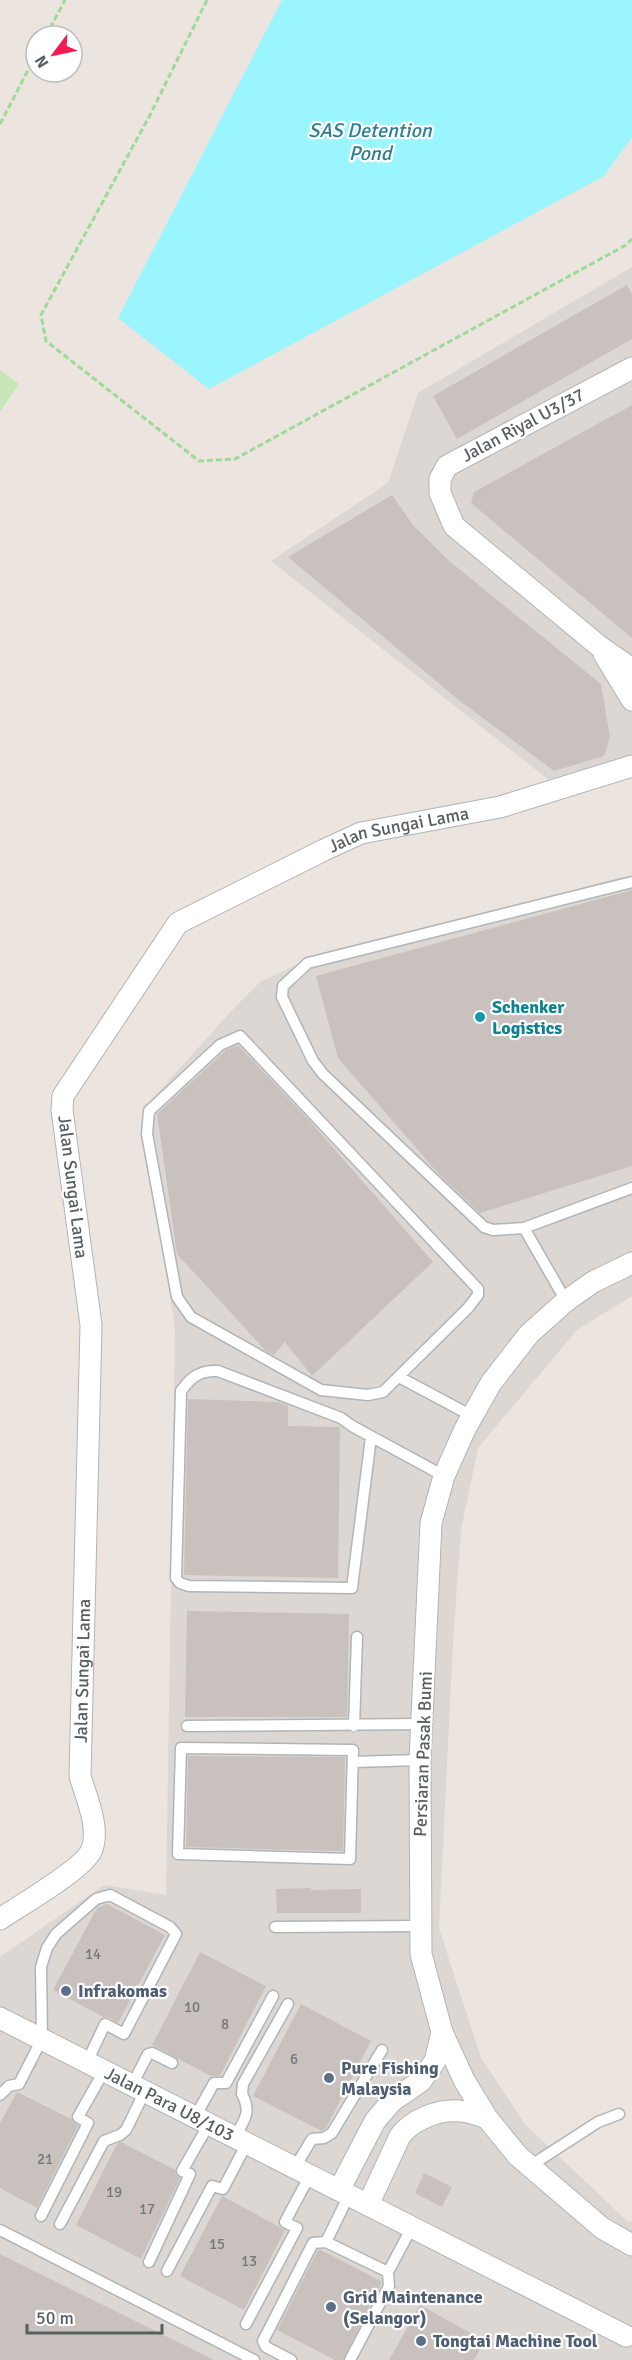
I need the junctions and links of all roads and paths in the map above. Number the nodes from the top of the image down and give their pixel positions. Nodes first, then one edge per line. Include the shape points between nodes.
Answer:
1 (65, 0) edge
2 (207, 0) edge
3 (52, 24) edge
4 (24, 78) edge
5 (0, 124) edge
6 (632, 239) edge
7 (632, 368) edge
8 (599, 645) junction
9 (632, 669) edge
10 (632, 700) edge
11 (632, 766) edge
12 (632, 882) edge
13 (632, 1188) edge
14 (524, 1227) junction
15 (632, 1263) edge
16 (566, 1301) junction
17 (399, 1377) junction
18 (472, 1416) junction
19 (370, 1437) junction
20 (444, 1476) junction
21 (357, 1637) dead end
22 (422, 1724) junction
23 (187, 1726) dead end
24 (354, 1726) junction
25 (420, 1760) junction
26 (353, 1762) junction
27 (0, 1919) edge
28 (420, 1926) junction
29 (275, 1927) dead end
30 (273, 1996) dead end
31 (288, 2004) dead end
32 (0, 2018) edge
33 (442, 2032) junction
34 (42, 2039) junction
35 (382, 2050) dead end
36 (172, 2063) dead end
37 (95, 2066) junction
38 (138, 2088) junction
39 (0, 2095) edge
40 (619, 2114) dead end
41 (487, 2118) junction
42 (202, 2120) junction
43 (241, 2140) junction
44 (530, 2166) junction
45 (303, 2171) junction
46 (344, 2192) junction
47 (368, 2205) junction
48 (41, 2216) dead end
49 (60, 2224) dead end
50 (412, 2227) junction
51 (0, 2230) edge
52 (326, 2242) junction
53 (632, 2245) edge
54 (149, 2262) dead end
55 (167, 2271) dead end
56 (388, 2272) junction
57 (246, 2324) dead end
58 (626, 2336) dead end
59 (254, 2360) edge
60 (291, 2360) edge
61 (350, 2360) edge

1 - 3 path
2 - 6 path via 150,115 41,315 46,341 199,461 236,459
4 - 5 path
7 - 8 street, Jalan Riyal U3/37 via 447,466 440,479 440,493 454,526
8 - 9 street, Jalan Riyal U3/37
8 - 10 street
11 - 27 street, Jalan Sungai Lama via 500,807 361,833 178,923 63,1096 91,1325 80,1776 94,1827 92,1849 81,1865
12 - 14 lane via 308,963 283,986 282,997 323,1074 483,1227
13 - 14 lane
14 - 16 lane
15 - 16 street, Persiaran Pasak Bumi
16 - 18 street, Persiaran Pasak Bumi via 529,1334 491,1383
17 - 17 lane via 468,1308 478,1289 240,1036 230,1039 149,1111 147,1134 177,1297 191,1317 321,1389 368,1395 383,1392
17 - 18 lane
18 - 20 street, Persiaran Pasak Bumi
19 - 19 lane via 352,1588 189,1586 176,1578 181,1391 197,1374 218,1371 341,1418
19 - 20 lane
20 - 22 street, Persiaran Pasak Bumi via 431,1523
21 - 24 lane
22 - 24 lane
22 - 25 street, Persiaran Pasak Bumi
23 - 24 lane
25 - 26 lane
25 - 28 street, Persiaran Pasak Bumi
26 - 26 lane via 350,1859 178,1854 182,1748 353,1750
28 - 29 lane
28 - 33 street, Persiaran Pasak Bumi via 421,1954
30 - 42 lane via 226,2083 214,2083
31 - 43 lane via 243,2084 247,2113
32 - 34 street, Jalan Para U8/103
33 - 41 street, Persiaran Pasak Bumi
33 - 46 street via 435,2061 421,2081 392,2101 375,2121
34 - 37 street, Jalan Para U8/103
34 - 37 lane via 41,1967 47,1948 56,1934 96,1899 117,1897 176,1934 124,2034 105,2024
34 - 39 lane via 19,2084 9,2086
35 - 45 lane via 332,2133 312,2139
36 - 38 lane via 148,2054
37 - 38 street, Jalan Para U8/103
37 - 48 lane via 78,2117 88,2123
38 - 42 street, Jalan Para U8/103
38 - 49 lane via 126,2130 104,2141
40 - 44 lane via 598,2122
41 - 44 street, Persiaran Pasak Bumi
41 - 47 street via 459,2111 436,2113 406,2127
42 - 43 street, Jalan Para U8/103
42 - 54 lane via 182,2171 190,2174
43 - 45 street, Jalan Para U8/103
43 - 55 lane via 223,2189 212,2186
44 - 53 street, Persiaran Pasak Bumi via 602,2228
45 - 46 street, Jalan Para U8/103
45 - 57 lane via 285,2222 297,2228
46 - 47 street, Jalan Para U8/103
46 - 52 lane
47 - 50 street, Jalan Para U8/103
50 - 56 lane
50 - 58 street, Jalan Para U8/103
51 - 59 lane
52 - 56 lane
52 - 60 lane via 313,2243 263,2341 266,2347
56 - 61 lane via 389,2286

